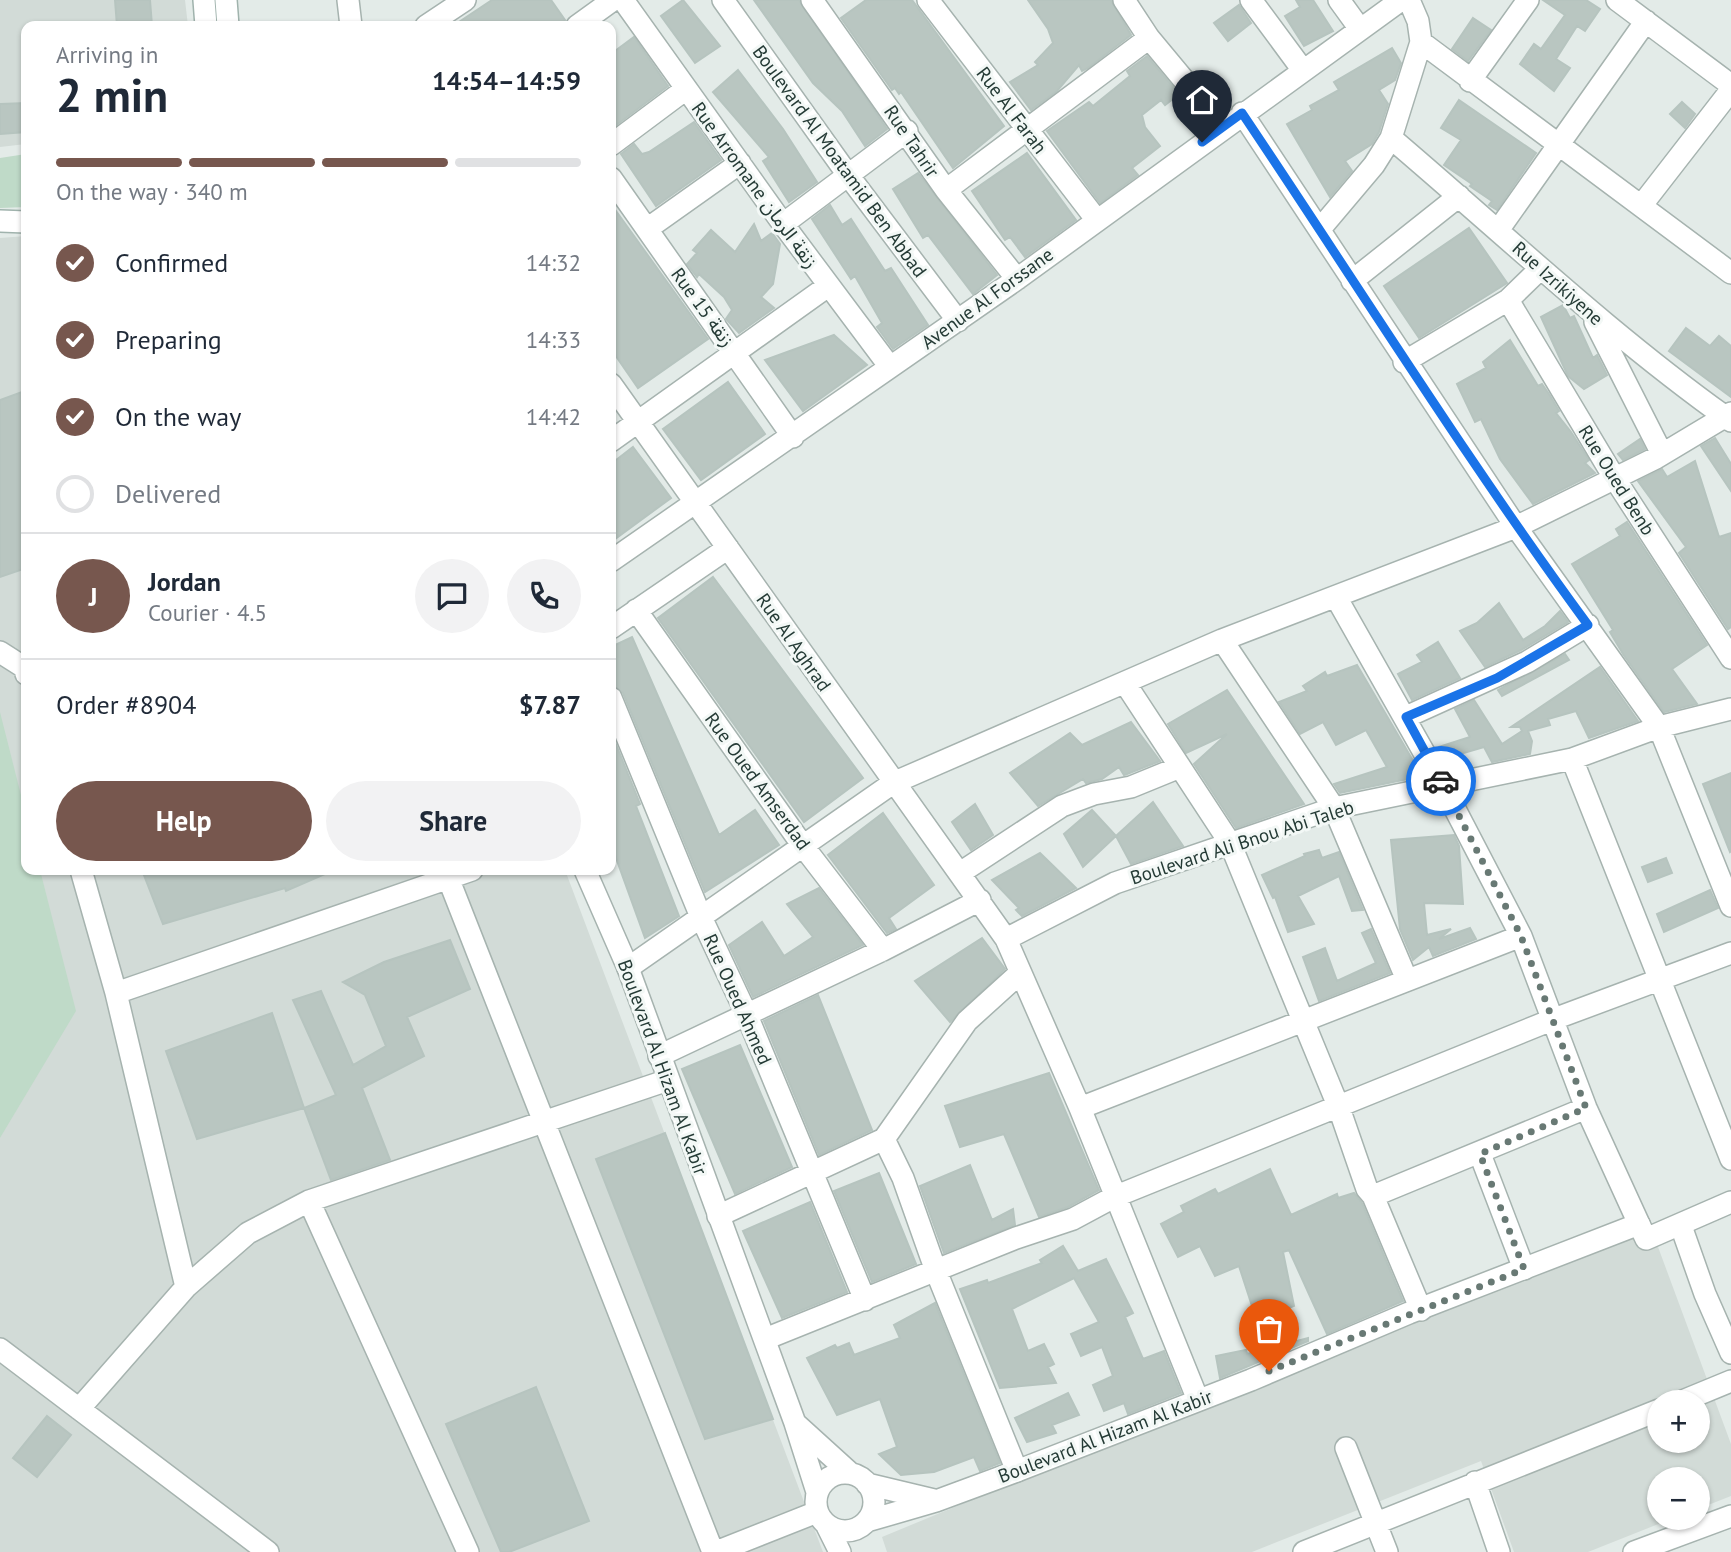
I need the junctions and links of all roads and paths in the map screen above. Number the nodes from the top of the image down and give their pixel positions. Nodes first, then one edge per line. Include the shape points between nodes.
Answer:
1 (204, 0) edge
2 (226, 0) edge
3 (348, 0) edge
4 (465, 0) edge
5 (613, 0) edge
6 (623, 0) edge
7 (723, 0) edge
8 (928, 0) edge
9 (1124, 0) edge
10 (1251, 0) edge
11 (1339, 0) edge
12 (1401, 0) edge
13 (1409, 0) edge
14 (1528, 0) edge
15 (1617, 0) edge
16 (818, 2) edge
17 (206, 21) edge
18 (228, 21) edge
19 (350, 21) edge
20 (434, 21) edge
21 (585, 21) edge
22 (1646, 21) junction
23 (1360, 29) junction
24 (1149, 38) junction
25 (1421, 42) junction
26 (1302, 69) junction
27 (1470, 81) junction
28 (1731, 87) edge
29 (686, 89) junction
30 (1242, 113) junction
31 (1223, 127) junction
32 (1026, 130) junction
33 (907, 131) junction
34 (1391, 138) junction
35 (616, 141) edge
36 (1558, 143) junction
37 (740, 163) junction
38 (848, 175) junction
39 (616, 184) edge
40 (946, 190) junction
41 (1459, 196) junction
42 (1641, 206) junction
43 (1096, 219) junction
44 (0, 221) edge
45 (21, 222) edge
46 (783, 224) junction
47 (647, 229) junction
48 (1320, 229) junction
49 (1499, 229) junction
50 (1729, 267) edge
51 (1540, 269) junction
52 (1017, 279) junction
53 (1352, 281) junction
54 (828, 286) junction
55 (1508, 300) junction
56 (1592, 315) junction
57 (958, 321) junction
58 (735, 352) junction
59 (1404, 362) junction
60 (890, 367) junction
61 (616, 391) edge
62 (1729, 417) edge
63 (638, 422) junction
64 (616, 437) edge
65 (793, 437) junction
66 (1662, 454) junction
67 (1615, 479) junction
68 (693, 502) junction
69 (1516, 527) junction
70 (728, 548) junction
71 (616, 558) edge
72 (1336, 597) junction
73 (636, 610) junction
74 (616, 624) edge
75 (1588, 625) junction
76 (1222, 640) junction
77 (0, 652) edge
78 (1731, 658) edge
79 (21, 667) edge
80 (1125, 682) junction
81 (1731, 709) edge
82 (616, 710) edge
83 (1406, 717) junction
84 (1660, 727) junction
85 (1572, 759) junction
86 (1180, 767) junction
87 (893, 783) junction
88 (1443, 786) junction
89 (1334, 808) junction
90 (1230, 843) junction
91 (803, 846) junction
92 (960, 873) junction
93 (82, 875) edge
94 (444, 875) edge
95 (447, 875) edge
96 (587, 875) edge
97 (979, 900) junction
98 (1731, 906) edge
99 (701, 917) junction
100 (1521, 936) junction
101 (1006, 939) junction
102 (883, 950) junction
103 (1731, 953) edge
104 (628, 968) junction
105 (1020, 973) junction
106 (1660, 977) junction
107 (1407, 980) junction
108 (116, 993) junction
109 (746, 1013) junction
110 (1554, 1019) junction
111 (1302, 1021) junction
112 (659, 1056) junction
113 (668, 1080) junction
114 (1080, 1108) junction
115 (1339, 1108) junction
116 (1586, 1108) junction
117 (542, 1122) junction
118 (884, 1139) junction
119 (1480, 1154) junction
120 (1731, 1159) edge
121 (813, 1173) junction
122 (1373, 1196) junction
123 (1114, 1197) junction
124 (309, 1201) junction
125 (1731, 1202) edge
126 (718, 1216) junction
127 (1639, 1224) junction
128 (1681, 1226) junction
129 (1524, 1269) junction
130 (936, 1271) junction
131 (186, 1287) junction
132 (865, 1300) junction
133 (1421, 1310) junction
134 (765, 1339) junction
135 (0, 1349) edge
136 (1731, 1353) edge
137 (1731, 1381) edge
138 (1709, 1390) edge
139 (1198, 1400) junction
140 (79, 1409) junction
141 (1647, 1415) edge
142 (795, 1423) junction
143 (1346, 1448) dead end
144 (1017, 1471) junction
145 (858, 1478) junction
146 (1475, 1482) junction
147 (936, 1501) junction
148 (820, 1510) junction
149 (1731, 1516) edge
150 (1376, 1522) junction
151 (864, 1524) junction
152 (268, 1552) edge
153 (468, 1552) edge
154 (714, 1552) edge
155 (840, 1552) edge
156 (853, 1552) edge
157 (1304, 1552) edge
158 (1387, 1552) edge
159 (1499, 1552) edge
160 (1634, 1552) edge

1 - 17 street
2 - 18 street
3 - 19 street
4 - 20 street
5 - 21 street
6 - 29 street, Rue Arromane زنقة الرمان
7 - 38 street, Boulevard Al Moatamid Ben Abbad
8 - 32 street, Rue Al Farah
9 - 24 street
10 - 26 street
11 - 23 street
12 - 23 street, Avenue Al Forssane
13 - 25 street
14 - 27 street
15 - 22 street
16 - 33 street, Rue Tahrir
22 - 28 street
22 - 36 street
23 - 26 street, Avenue Al Forssane
24 - 31 street
24 - 32 street
25 - 27 street
25 - 34 street
26 - 30 street, Avenue Al Forssane
27 - 36 street
28 - 42 street
29 - 35 street
29 - 37 street, Rue Arromane زنقة الرمان
30 - 31 street, Avenue Al Forssane
30 - 48 street
31 - 43 street, Avenue Al Forssane
32 - 40 street
32 - 43 street, Rue Al Farah
33 - 38 street
33 - 40 street, Rue Tahrir
34 - 41 street, Rue Izrikiyene
34 - 48 street
36 - 42 street
36 - 49 street
37 - 46 street, Rue Arromane زنقة الرمان
37 - 47 street
38 - 46 street
38 - 57 street, Boulevard Al Moatamid Ben Abbad
39 - 47 street, Rue 15 زنقة
40 - 52 street, Rue Tahrir
41 - 49 street, Rue Izrikiyene
41 - 53 street
42 - 50 street
43 - 52 street, Avenue Al Forssane
44 - 45 street
46 - 54 street, Rue Arromane زنقة الرمان
47 - 58 street, Rue 15 زنقة
48 - 53 street
49 - 51 street, Rue Izrikiyene
51 - 55 street
51 - 56 street, Rue Izrikiyene
52 - 57 street, Avenue Al Forssane
53 - 59 street
54 - 58 street
54 - 60 street, Rue Arromane زنقة الرمان
55 - 59 street
55 - 67 street, Rue Oued Benb
56 - 62 street, Rue Izrikiyene
56 - 66 street
57 - 60 street, Avenue Al Forssane
58 - 63 street
58 - 65 street, Rue 15 زنقة
59 - 69 street
60 - 65 street, Avenue Al Forssane
61 - 63 street, Rue Al Aghrad
62 - 66 street
63 - 64 street
63 - 68 street, Rue Al Aghrad
65 - 68 street, Avenue Al Forssane
66 - 67 street
67 - 69 street
67 - 78 street, Rue Oued Benb
68 - 70 street, Rue Al Aghrad
68 - 71 street, Avenue Al Forssane
69 - 72 street
69 - 75 street
70 - 73 street
70 - 87 street, Rue Al Aghrad
72 - 76 street
72 - 83 street
73 - 74 street
73 - 91 street, Rue Oued Amserdad
75 - 83 street via 1497,678
75 - 84 street
76 - 80 street
76 - 89 street
77 - 79 street
80 - 86 street
80 - 87 street
81 - 84 street, Boulevard Ali Bnou Abi Taleb
82 - 99 street, Rue Oued Ahmed
83 - 88 street
84 - 85 street, Boulevard Ali Bnou Abi Taleb
84 - 98 street
85 - 88 street, Boulevard Ali Bnou Abi Taleb
85 - 106 street
86 - 90 street
86 - 92 street via 1131,788 1094,794 1062,806
87 - 91 street
87 - 92 street, Rue Al Aghrad
88 - 89 street, Boulevard Ali Bnou Abi Taleb
88 - 100 street
89 - 90 street, Boulevard Ali Bnou Abi Taleb
89 - 107 street
90 - 101 street, Boulevard Ali Bnou Abi Taleb via 1115,883
90 - 111 street
91 - 99 street
91 - 102 street, Rue Oued Amserdad
92 - 97 street, Rue Al Aghrad
93 - 108 street
94 - 108 street
95 - 117 street
96 - 104 street, Boulevard Al Hizam Al Kabir
97 - 101 street, Rue Al Aghrad
97 - 102 street
99 - 104 street
99 - 109 street, Rue Oued Ahmed
100 - 107 street
100 - 110 street
101 - 105 street, Rue Al Aghrad
102 - 109 street
103 - 106 street
104 - 112 street, Boulevard Al Hizam Al Kabir
105 - 114 street, Rue Al Aghrad
105 - 118 street via 967,1021
106 - 110 street
106 - 120 street
107 - 111 street
108 - 131 street
109 - 112 street
109 - 121 street, Rue Oued Ahmed
110 - 115 street
110 - 116 street
111 - 114 street
111 - 115 street
112 - 113 street, Boulevard Al Hizam Al Kabir
113 - 117 street
113 - 126 street, Boulevard Al Hizam Al Kabir
114 - 123 street, Rue Al Aghrad
115 - 122 street
115 - 123 street
116 - 119 street
116 - 127 street
117 - 124 street
117 - 154 street
118 - 121 street
118 - 130 street
119 - 122 street
119 - 129 street
121 - 126 street
121 - 132 street, Rue Oued Ahmed
122 - 133 street
123 - 130 street via 1073,1219
123 - 139 street, Rue Al Aghrad
124 - 131 street via 248,1233
124 - 153 street
125 - 128 street
126 - 134 street, Boulevard Al Hizam Al Kabir
127 - 128 street via 1646,1239
127 - 129 street, Boulevard Al Hizam Al Kabir
128 - 136 street
129 - 133 street, Boulevard Al Hizam Al Kabir
130 - 132 street
130 - 144 street
131 - 140 street
132 - 134 street
133 - 139 street, Boulevard Al Hizam Al Kabir
134 - 142 street, Boulevard Al Hizam Al Kabir
135 - 140 street
137 - 138 street
139 - 144 street, Boulevard Al Hizam Al Kabir
140 - 152 street
141 - 146 street
142 - 145 street, Boulevard Al Hizam Al Kabir
142 - 148 street, Boulevard Al Hizam Al Kabir
143 - 150 street
144 - 147 street, Boulevard Al Hizam Al Kabir
145 - 147 street, Boulevard Al Hizam Al Kabir
145 - 148 street via 830,1477
145 - 151 street via 874,1502
146 - 150 street
146 - 159 street
147 - 151 street, Boulevard Al Hizam Al Kabir
148 - 151 street via 839,1531
148 - 154 street
148 - 155 street, Boulevard Al Hizam Al Kabir
149 - 160 street
150 - 157 street
150 - 158 street
151 - 156 street

